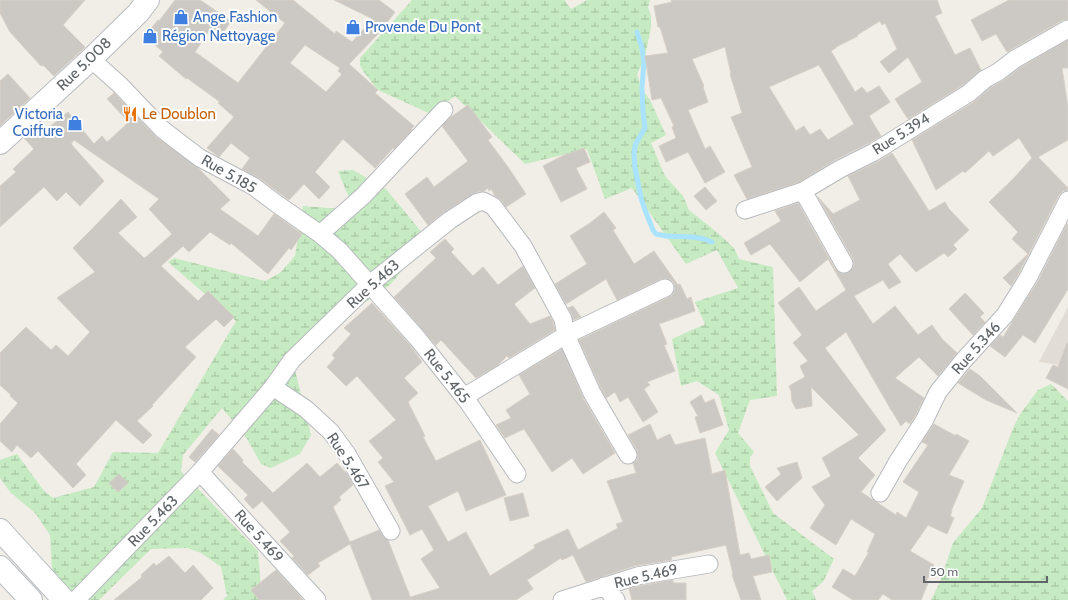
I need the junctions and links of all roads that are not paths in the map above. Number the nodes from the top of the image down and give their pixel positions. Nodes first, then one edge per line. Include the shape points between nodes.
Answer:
1 (135, 0) edge
2 (148, 0) edge
3 (1068, 29) edge
4 (91, 59) junction
5 (444, 110) dead end
6 (0, 127) edge
7 (0, 143) edge
8 (803, 192) junction
9 (1068, 200) edge
10 (745, 210) dead end
11 (320, 234) junction
12 (844, 264) dead end
13 (370, 284) junction
14 (665, 288) dead end
15 (566, 335) junction
16 (273, 387) junction
17 (464, 397) junction
18 (628, 455) dead end
19 (200, 472) junction
20 (517, 474) dead end
21 (880, 493) dead end
22 (0, 530) edge
23 (391, 531) dead end
24 (709, 564) dead end
25 (0, 567) edge
26 (604, 586) junction
27 (31, 600) edge
28 (64, 600) edge
29 (76, 600) edge
30 (317, 600) edge
31 (562, 600) edge
32 (616, 600) edge

1 - 6 main road, Rue 5.008
2 - 4 main road, Rue 5.008
3 - 8 street, Rue 5.394 via 1015,59 969,93 874,152
4 - 7 main road, Rue 5.008
4 - 11 street, Rue 5.185 via 120,85 162,130 180,144 200,158 253,186
5 - 11 street via 363,196
8 - 10 street, Rue 5.394
8 - 12 street
9 - 21 street, Rue 5.346 via 1028,278 1005,315 938,392 924,421
11 - 13 street, Rue 5.185 via 340,251
13 - 15 street, Rue 5.463 via 450,220 483,201 493,206 523,246 562,319
13 - 16 street, Rue 5.463 via 292,360
13 - 17 street, Rue 5.465
14 - 15 street
15 - 17 street
15 - 18 street, Rue 5.463 via 592,393
16 - 19 street, Rue 5.463
16 - 23 street, Rue 5.467 via 306,409 331,432 347,454
17 - 20 street, Rue 5.465
19 - 29 street, Rue 5.463
19 - 30 street, Rue 5.469
22 - 28 main road
24 - 26 street, Rue 5.469 via 637,576
25 - 27 main road
26 - 31 street, Rue 5.469
26 - 32 street

